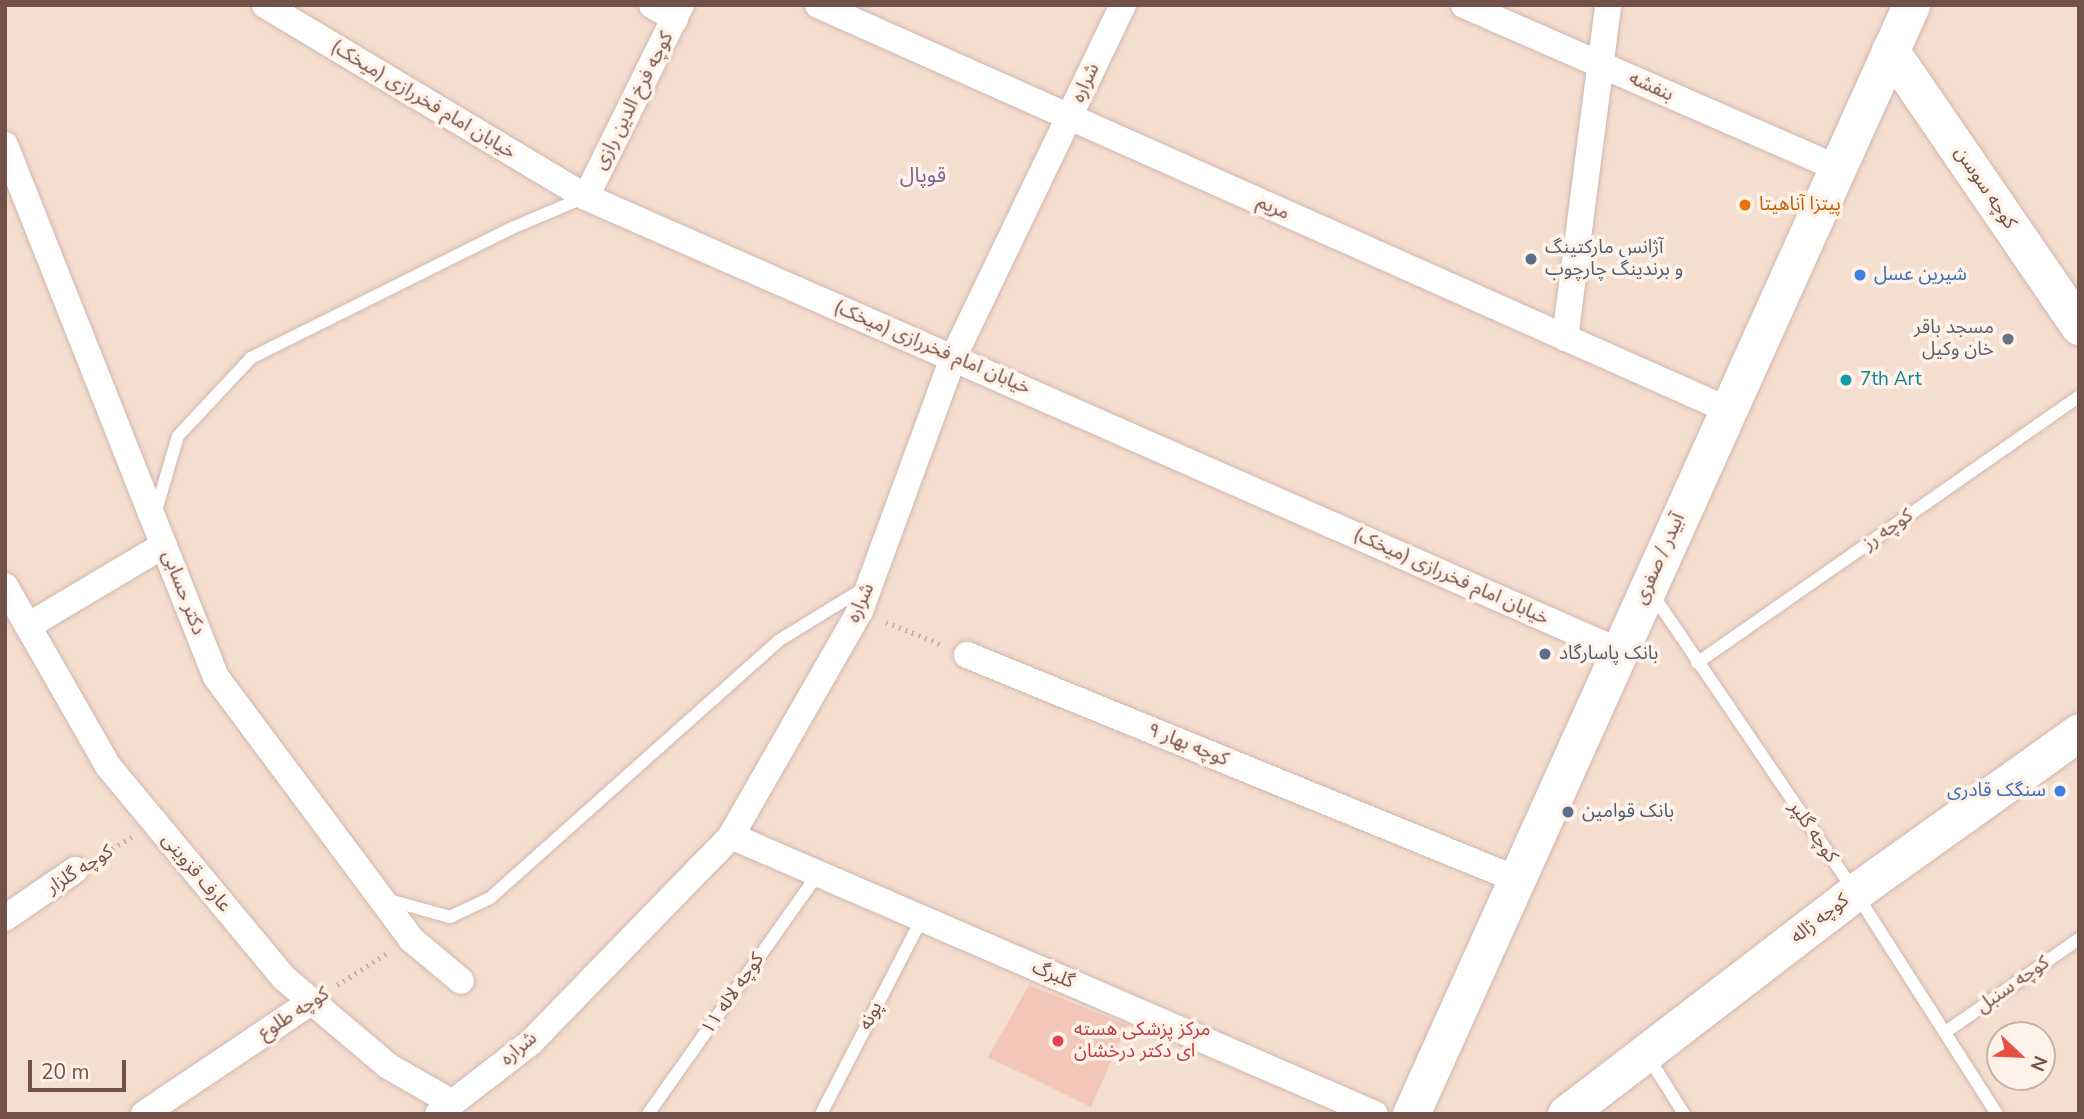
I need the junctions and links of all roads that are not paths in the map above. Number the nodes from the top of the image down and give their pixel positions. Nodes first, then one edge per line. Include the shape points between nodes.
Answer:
1 (265, 5) edge
2 (652, 5) edge
3 (818, 5) edge
4 (1123, 5) edge
5 (1465, 5) edge
6 (1608, 5) edge
7 (1910, 5) edge
8 (678, 12) edge
9 (1891, 50) junction
10 (1598, 64) junction
11 (1070, 118) junction
12 (5, 145) edge
13 (1837, 168) junction
14 (15, 193) edge
15 (586, 197) junction
16 (2077, 321) edge
17 (1565, 338) junction
18 (954, 356) junction
19 (2079, 397) edge
20 (1728, 410) junction
21 (154, 517) junction
22 (164, 545) junction
23 (869, 585) junction
24 (5, 586) edge
25 (1648, 587) junction
26 (28, 625) junction
27 (1619, 651) junction
28 (967, 655) road end
29 (1697, 663) junction
30 (2079, 732) edge
31 (731, 836) junction
32 (75, 870) road end
33 (818, 874) junction
34 (1516, 879) junction
35 (1855, 892) junction
36 (381, 898) junction
37 (5, 918) edge
38 (922, 918) junction
39 (2079, 939) edge
40 (461, 981) dead end
41 (312, 1001) junction
42 (1947, 1031) junction
43 (1647, 1054) junction
44 (445, 1108) edge
45 (144, 1114) edge
46 (648, 1114) edge
47 (821, 1114) edge
48 (1376, 1114) edge
49 (1410, 1114) edge
50 (1566, 1114) edge
51 (1684, 1114) edge
52 (1997, 1114) edge

1 - 15 street, خیابان امام فخررازی (میخک)
2 - 8 street
3 - 11 street, مریم
4 - 11 street, شراره
5 - 10 street, بنفشه
6 - 10 street
7 - 9 main road, آبیدر / صفری
8 - 15 street, کوچه فرخ الدین رازی
9 - 13 main road, آبیدر / صفری
9 - 16 main road, کوچه سوسن
10 - 13 street, بنفشه
10 - 17 street
11 - 17 street, مریم
11 - 18 street, شراره
12 - 14 street, دکتر حسابی
13 - 20 main road, آبیدر / صفری
14 - 21 street, دکتر حسابی
15 - 18 street, خیابان امام فخررازی (میخک)
15 - 21 lane via 512,228 251,358 178,436
17 - 20 street, مریم
18 - 23 street, شراره
18 - 27 street, خیابان امام فخررازی (میخک)
19 - 29 lane, کوچه رز
20 - 25 main road, آبیدر / صفری
21 - 22 street, دکتر حسابی
22 - 26 street
22 - 36 street, دکتر حسابی via 216,677
23 - 31 street, شراره via 860,611
23 - 36 lane via 778,641 491,898 450,916
24 - 26 street, عارف قزوینی
25 - 27 main road, آبیدر / صفری
25 - 29 lane, کوچه گلپر
26 - 41 street, عارف قزوینی via 108,766 284,978
27 - 34 main road, آبیدر / صفری
28 - 34 street, کوچه بهار ۹
29 - 35 lane, کوچه گلپر
30 - 35 main road, کوچه ژاله
31 - 33 street, گلبرگ
31 - 44 street, شراره via 531,1042
32 - 37 street, کوچه گلزار
33 - 38 street, گلبرگ
33 - 46 lane, کوچه لاله ۱۱
34 - 49 main road, آبیدر / صفری
35 - 42 lane, کوچه گلپر
35 - 43 main road, کوچه ژاله
36 - 40 street, دکتر حسابی via 411,939
38 - 47 lane, پونه
38 - 48 street, گلبرگ
39 - 42 lane, کوچه سنبل
41 - 44 street, عارف قزوینی
41 - 45 street, کوچه طلوع
42 - 52 lane, کوچه گلپر
43 - 50 main road, کوچه ژاله
43 - 51 lane

